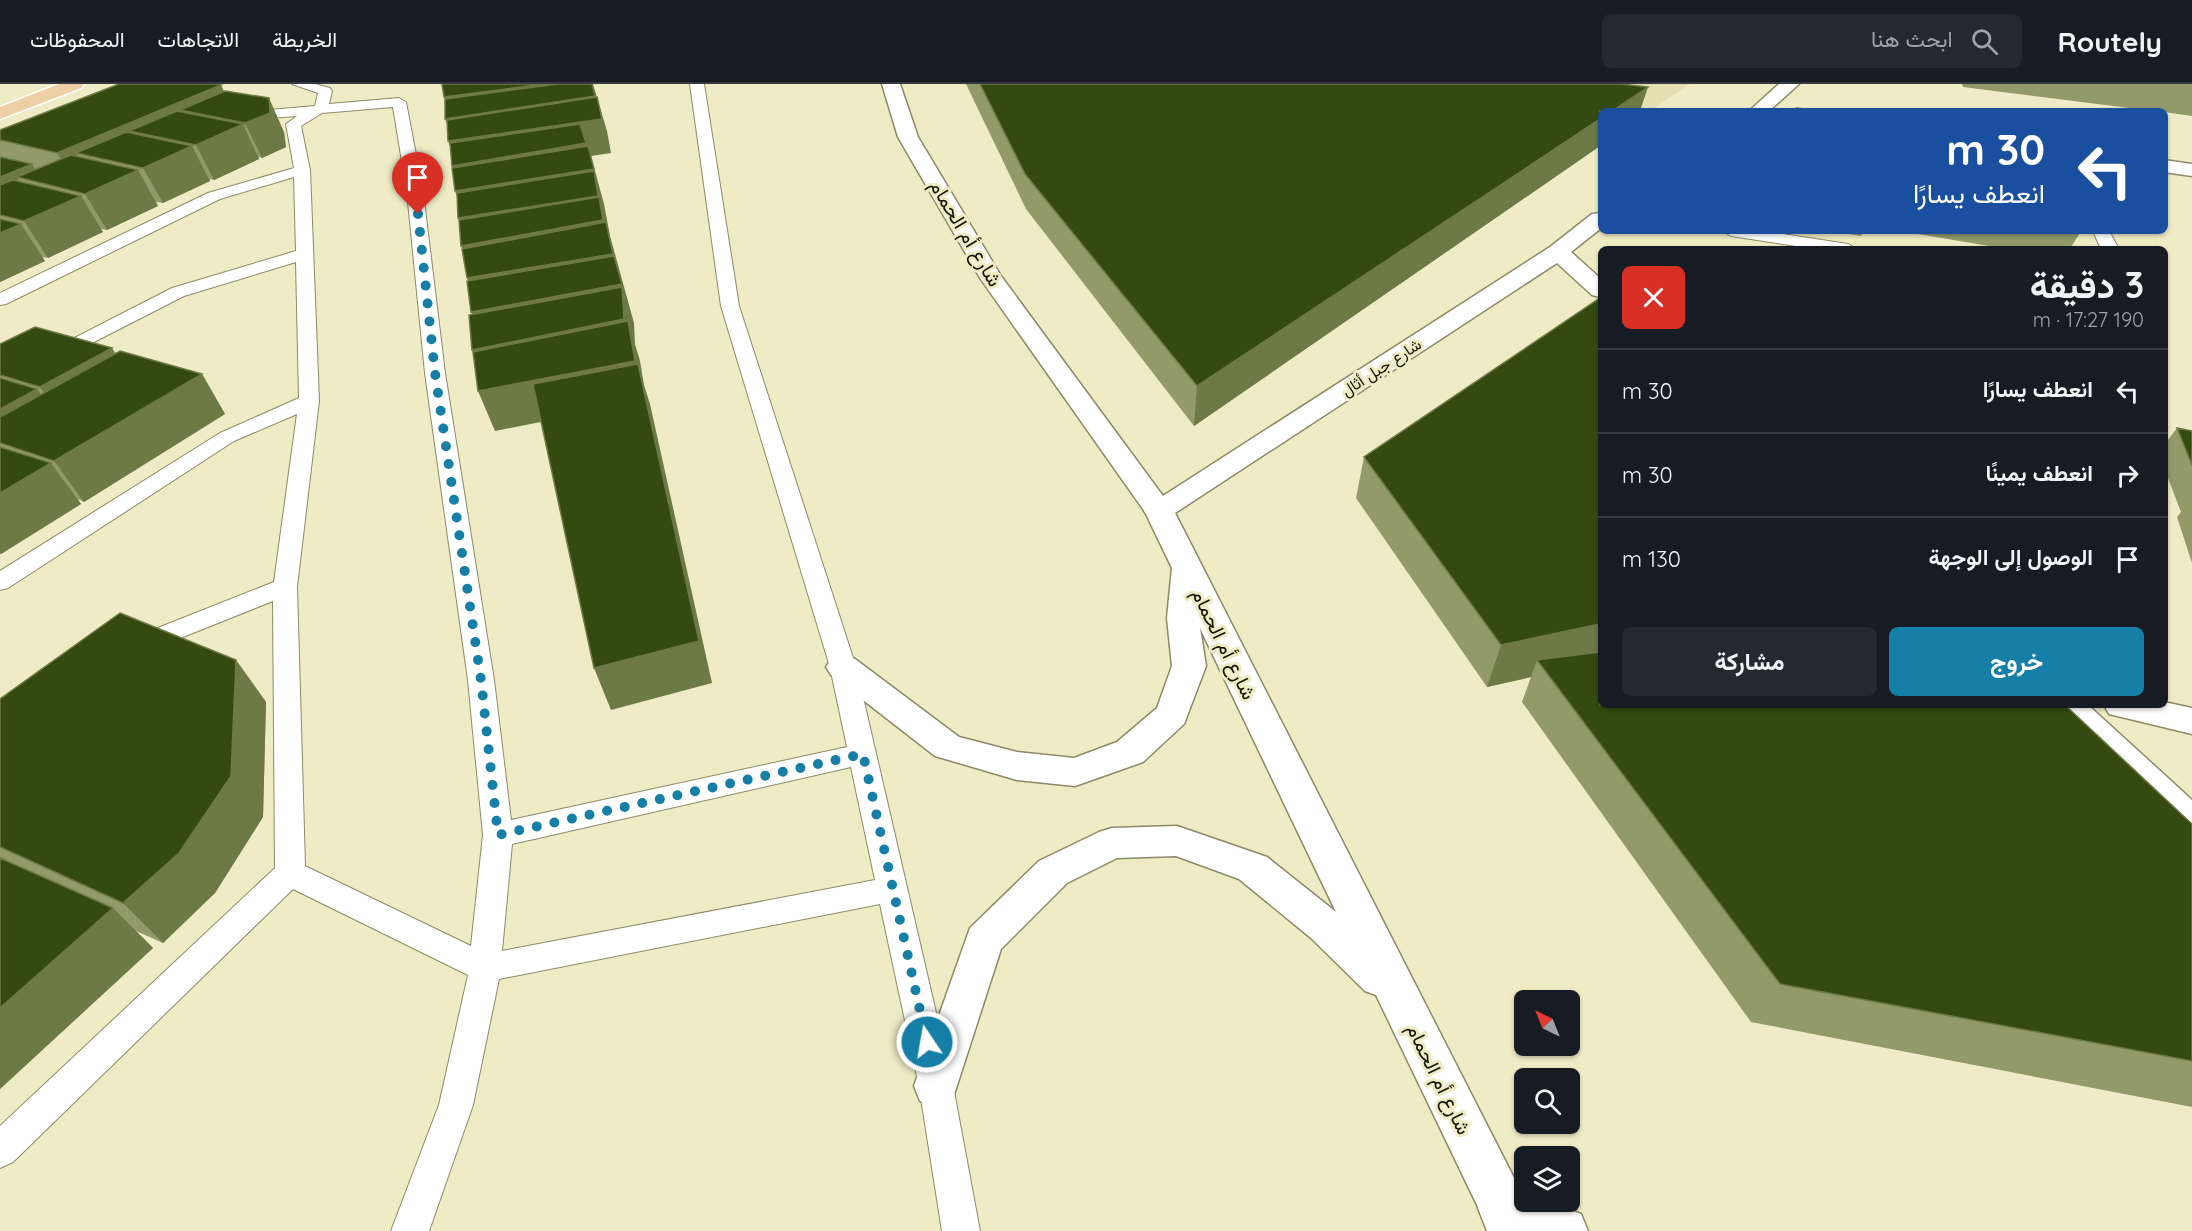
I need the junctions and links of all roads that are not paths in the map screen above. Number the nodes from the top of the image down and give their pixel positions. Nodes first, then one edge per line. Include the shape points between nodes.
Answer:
1 (75, 84) edge
2 (299, 84) edge
3 (697, 84) edge
4 (891, 84) edge
5 (1790, 84) edge
6 (224, 106) edge
7 (321, 108) junction
8 (1761, 108) edge
9 (0, 113) edge
10 (2168, 167) edge
11 (302, 170) junction
12 (2192, 170) edge
13 (1598, 221) edge
14 (1750, 234) edge
15 (1828, 246) edge
16 (1558, 252) junction
17 (306, 254) junction
18 (1598, 288) edge
19 (0, 300) edge
20 (0, 384) edge
21 (309, 401) junction
22 (1159, 511) junction
23 (1186, 568) junction
24 (0, 582) edge
25 (285, 587) junction
26 (122, 662) edge
27 (843, 666) junction
28 (2069, 708) edge
29 (2134, 708) edge
30 (2192, 721) edge
31 (863, 754) junction
32 (2192, 823) edge
33 (498, 835) junction
34 (290, 873) junction
35 (894, 890) junction
36 (485, 968) junction
37 (1397, 994) junction
38 (936, 1086) junction
39 (0, 1150) edge
40 (1507, 1219) edge
41 (410, 1231) edge
42 (961, 1231) edge
43 (1564, 1231) edge

1 - 9 main road
2 - 7 lane via 325,91
3 - 27 lane via 730,306
4 - 22 main road, شارع أم الحمام via 908,137 991,278
5 - 8 main road
6 - 7 lane via 269,114
7 - 11 lane via 293,124
7 - 33 lane via 399,102 415,192 435,373 479,669
10 - 12 main road
11 - 17 lane
11 - 19 lane via 214,196
13 - 16 main road, شارع جبل أثال
14 - 15 lane
16 - 18 main road
16 - 22 main road, شارع جبل أثال
17 - 20 lane via 178,292
17 - 21 lane
21 - 24 lane via 227,437
21 - 25 lane
22 - 23 main road, شارع أم الحمام
23 - 27 main road via 1184,618 1189,666 1172,715 1130,752 1075,772 1017,766 948,747
23 - 37 main road, شارع أم الحمام
25 - 26 lane via 150,641
25 - 34 lane
27 - 31 lane
28 - 32 main road
29 - 30 main road
31 - 33 lane
31 - 35 lane
33 - 36 lane
34 - 36 lane
34 - 39 lane
35 - 36 lane
35 - 38 lane
36 - 41 lane via 456,1104
37 - 38 main road via 1325,926 1253,868 1177,841 1112,843 1053,872 984,940
37 - 40 main road, شارع أم الحمام
38 - 42 lane
40 - 43 main road

